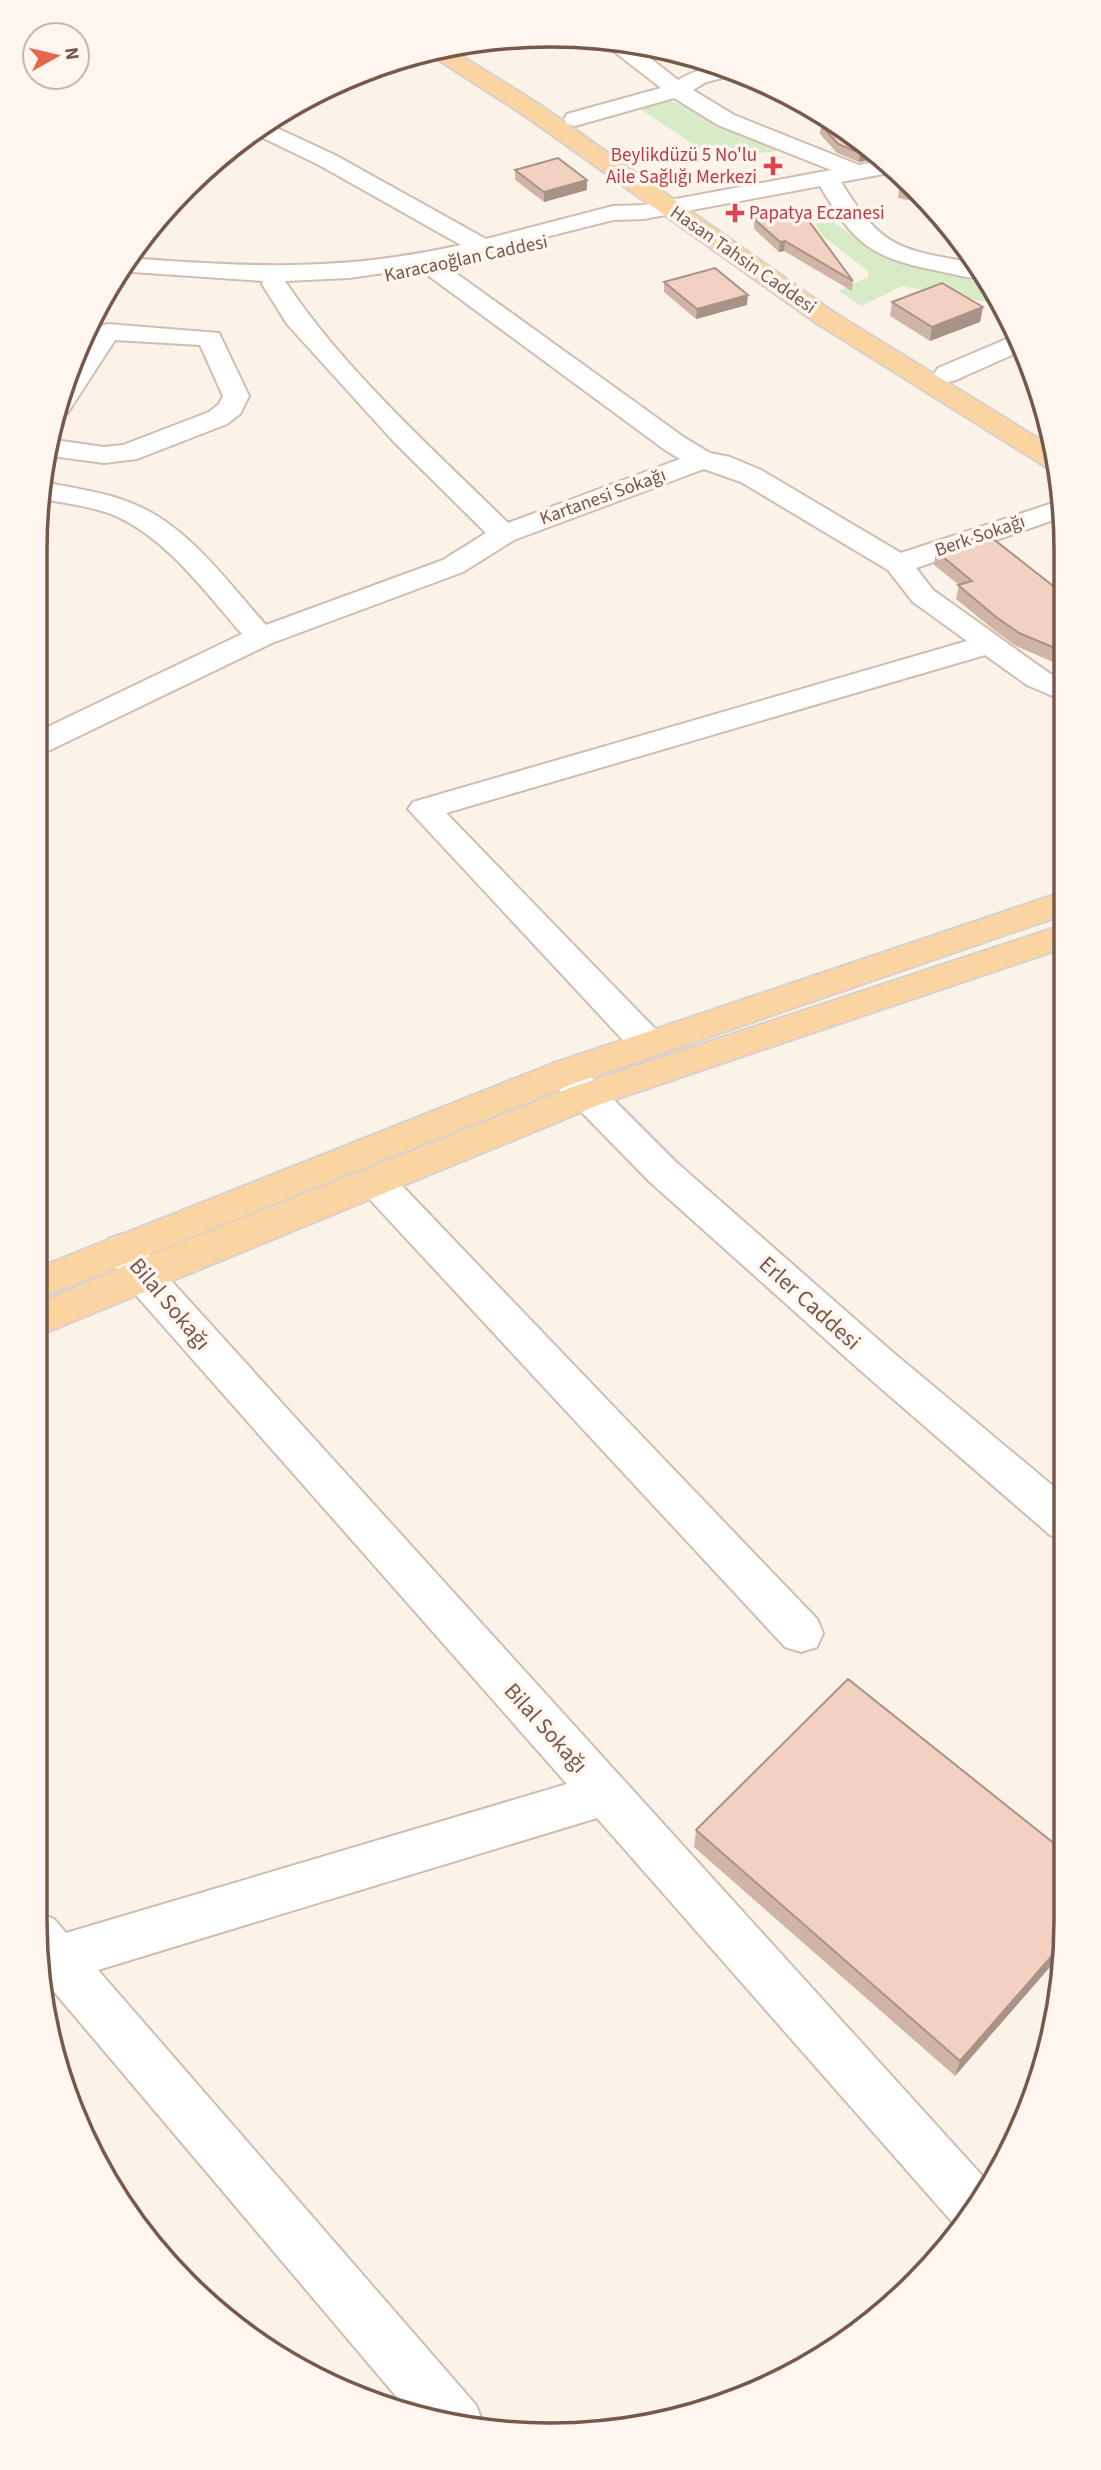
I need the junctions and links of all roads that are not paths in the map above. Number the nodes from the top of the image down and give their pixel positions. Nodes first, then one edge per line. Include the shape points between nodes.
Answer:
1 (476, 53) edge
2 (632, 54) edge
3 (449, 58) edge
4 (713, 74) edge
5 (677, 90) junction
6 (575, 119) junction
7 (270, 133) edge
8 (877, 168) edge
9 (856, 172) junction
10 (826, 176) junction
11 (692, 202) junction
12 (655, 209) junction
13 (481, 246) junction
14 (428, 264) junction
15 (136, 266) edge
16 (967, 268) edge
17 (129, 276) edge
18 (274, 284) junction
19 (1010, 346) edge
20 (80, 374) edge
21 (947, 374) junction
22 (1039, 429) edge
23 (58, 448) edge
24 (1044, 454) edge
25 (702, 460) junction
26 (51, 492) edge
27 (1052, 511) edge
28 (504, 534) junction
29 (898, 564) junction
30 (261, 637) junction
31 (990, 644) junction
32 (1054, 687) edge
33 (47, 739) edge
34 (1054, 905) edge
35 (1054, 939) edge
36 (648, 1044) junction
37 (577, 1084) junction
38 (375, 1181) junction
39 (132, 1262) junction
40 (47, 1282) edge
41 (47, 1315) edge
42 (1054, 1513) edge
43 (801, 1633) dead end
44 (605, 1794) junction
45 (47, 1947) edge
46 (48, 1948) edge
47 (968, 2200) edge
48 (444, 2411) edge

1 - 6 main road, Hasan Tahsin Caddesi
2 - 5 street
3 - 12 main road, Hasan Tahsin Caddesi via 531,110
4 - 5 street
5 - 6 street
5 - 9 street via 726,120
6 - 11 main road, Hasan Tahsin Caddesi
7 - 13 street
8 - 9 street, Karacaoğlan Caddesi
9 - 10 street, Karacaoğlan Caddesi
10 - 11 street, Karacaoğlan Caddesi
10 - 16 street via 853,219 875,242 900,253
11 - 12 street, Karacaoğlan Caddesi
11 - 21 main road, Hasan Tahsin Caddesi
12 - 13 street, Karacaoğlan Caddesi via 613,213
12 - 14 street, Karacaoğlan Caddesi via 623,222
12 - 24 main road, Hasan Tahsin Caddesi
13 - 14 street, Karacaoğlan Caddesi
14 - 15 street, Karacaoğlan Caddesi via 304,274
14 - 18 street, Karacaoğlan Caddesi via 377,278
14 - 25 street
17 - 18 street, Karacaoğlan Caddesi
18 - 28 street via 296,318 404,436
19 - 21 street
20 - 23 street via 107,332 209,338 236,396 231,408 218,418 135,451 111,455
21 - 22 main road, Hasan Tahsin Caddesi
25 - 28 street, Kartanesi Sokağı
25 - 29 street via 751,476
26 - 30 street via 109,504 165,535
27 - 29 street, Berk Sokağı
28 - 30 street, Kartanesi Sokağı via 453,566
29 - 31 street via 923,596
30 - 33 street, Kartanesi Sokağı
31 - 32 street
31 - 36 street via 424,809
34 - 36 main road
35 - 37 main road
36 - 37 main road
37 - 38 main road
37 - 39 main road
37 - 42 street, Erler Caddesi via 663,1172
38 - 39 main road
38 - 43 street
39 - 40 main road
39 - 41 main road
39 - 44 street, Bilal Sokağı
44 - 45 street
44 - 47 street, Bilal Sokağı
46 - 48 street

